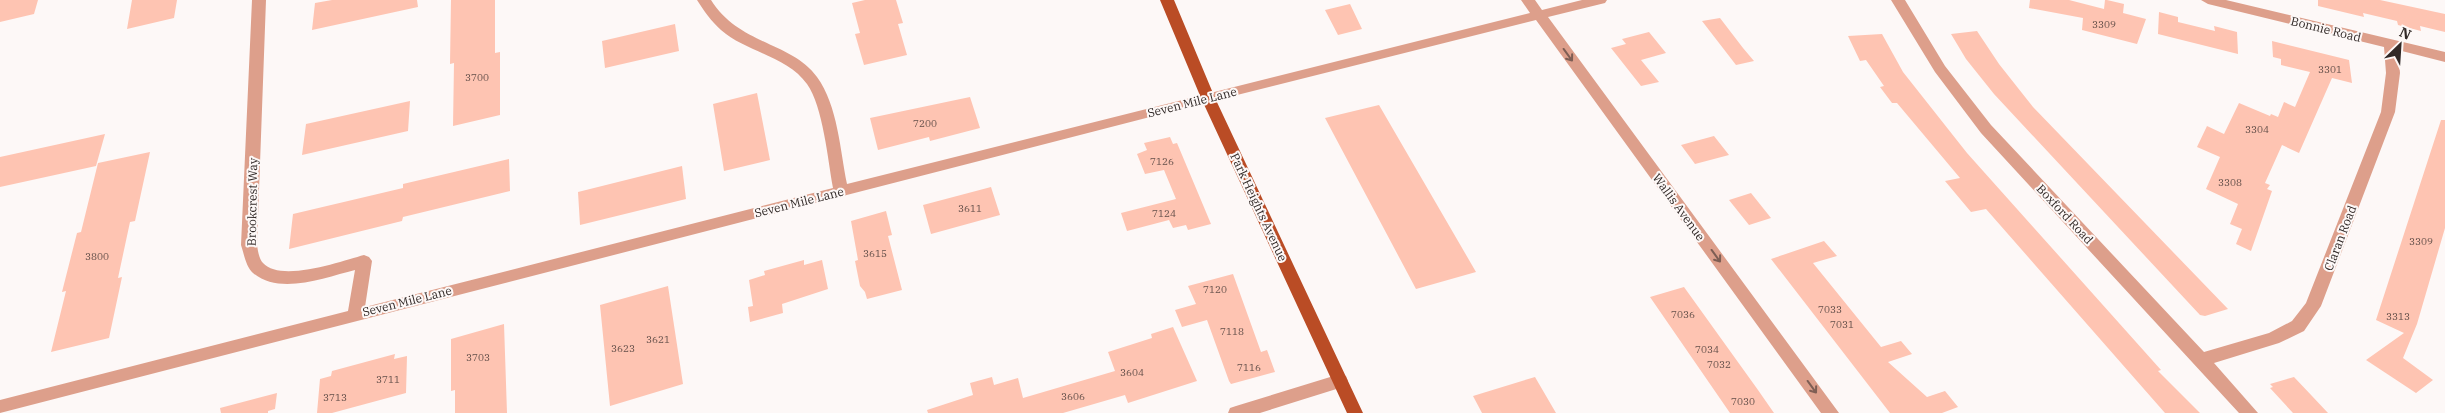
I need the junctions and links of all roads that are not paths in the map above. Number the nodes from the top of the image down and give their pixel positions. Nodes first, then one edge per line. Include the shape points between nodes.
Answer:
1 (260, 0) edge
2 (704, 0) edge
3 (1167, 0) edge
4 (1528, 0) edge
5 (1600, 0) edge
6 (1898, 0) edge
7 (2208, 0) edge
8 (1539, 15) junction
9 (2391, 45) junction
10 (2445, 57) edge
11 (1208, 98) junction
12 (841, 191) junction
13 (356, 314) junction
14 (2201, 360) junction
15 (1340, 381) junction
16 (0, 406) edge
17 (1236, 413) edge
18 (1355, 413) edge
19 (1831, 413) edge
20 (2250, 413) edge

1 - 13 street, Brookcrest Way via 248,245 257,269 282,278 364,261
2 - 12 street via 719,23 791,63 812,80 818,89
3 - 11 main road, Park Heights Avenue
4 - 8 street, Wallis Avenue
5 - 8 street, Seven Mile Lane
6 - 14 street, Boxford Road via 1940,69 1986,129
7 - 9 street, Bonnie Road
8 - 11 street, Seven Mile Lane
8 -> 19 street, Wallis Avenue
9 - 10 street, Bonnie Road
9 - 14 street, Claran Road via 2393,73 2388,112 2313,306 2298,326 2273,338
11 - 12 street, Seven Mile Lane
11 - 15 main road, Park Heights Avenue
12 - 13 street, Seven Mile Lane
13 - 16 street, Seven Mile Lane
14 - 20 street, Boxford Road
15 - 17 street
15 - 18 main road, Park Heights Avenue

